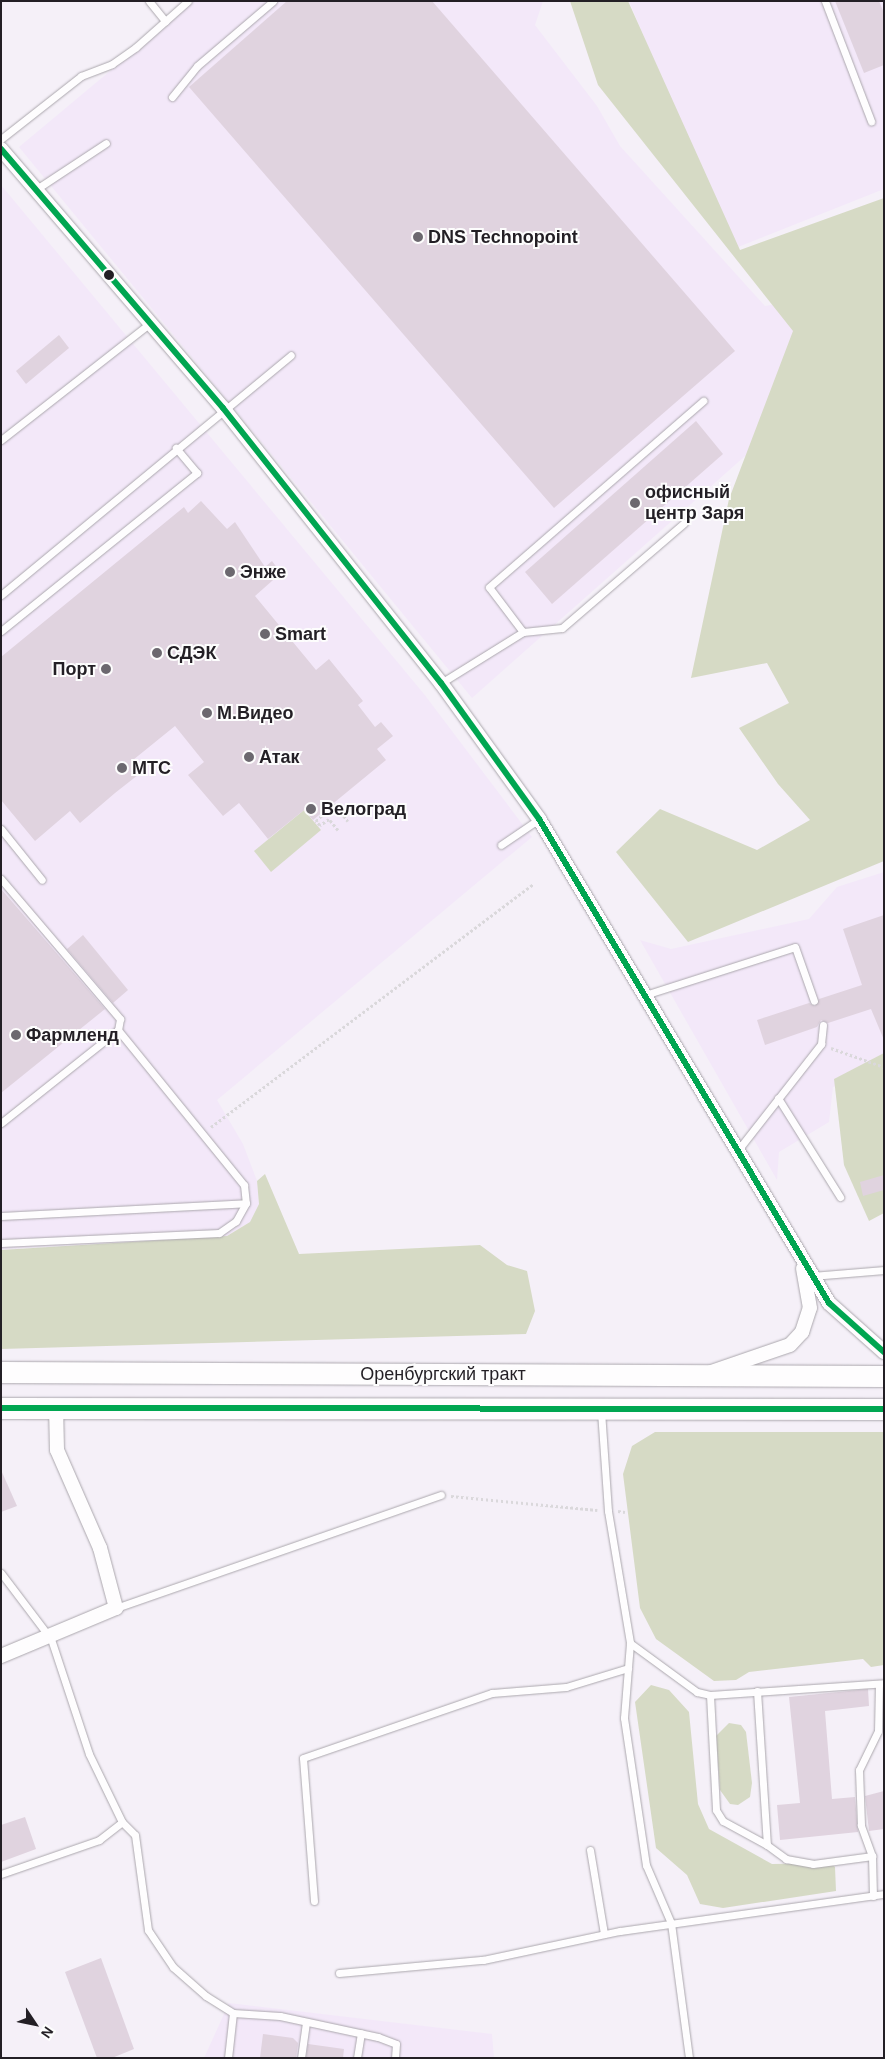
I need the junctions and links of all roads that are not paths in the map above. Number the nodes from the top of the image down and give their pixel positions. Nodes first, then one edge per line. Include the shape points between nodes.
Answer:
1 (149, 1) edge
2 (188, 1) edge
3 (273, 1) edge
4 (825, 1) edge
5 (165, 21) junction
6 (172, 97) dead end
7 (872, 121) dead end
8 (1, 139) edge
9 (106, 143) dead end
10 (1, 149) edge
11 (35, 190) junction
12 (149, 324) junction
13 (291, 354) dead end
14 (703, 401) dead end
15 (223, 408) junction
16 (1, 440) edge
17 (176, 448) junction
18 (684, 523) dead end
19 (1, 595) edge
20 (1, 631) edge
21 (523, 632) junction
22 (441, 683) junction
23 (539, 819) junction
24 (1, 830) edge
25 (501, 845) dead end
26 (1, 879) edge
27 (42, 880) dead end
28 (648, 994) junction
29 (814, 1001) dead end
30 (823, 1025) dead end
31 (118, 1030) junction
32 (778, 1098) junction
33 (1, 1122) edge
34 (736, 1153) junction
35 (840, 1197) dead end
36 (246, 1203) junction
37 (1, 1216) edge
38 (1, 1242) edge
39 (800, 1259) junction
40 (884, 1270) edge
41 (811, 1276) junction
42 (884, 1352) edge
43 (1, 1372) edge
44 (701, 1375) junction
45 (884, 1376) edge
46 (56, 1407) junction
47 (1, 1408) edge
48 (884, 1409) edge
49 (601, 1410) junction
50 (441, 1495) road end
51 (1, 1573) edge
52 (116, 1608) junction
53 (51, 1639) junction
54 (630, 1643) junction
55 (1, 1656) edge
56 (628, 1668) junction
57 (881, 1684) edge
58 (757, 1691) junction
59 (710, 1695) junction
60 (122, 1822) junction
61 (767, 1845) junction
62 (590, 1850) dead end
63 (872, 1856) junction
64 (1, 1874) edge
65 (884, 1894) edge
66 (873, 1896) junction
67 (314, 1901) dead end
68 (671, 1923) junction
69 (604, 1934) junction
70 (339, 1973) dead end
71 (233, 2013) junction
72 (306, 2022) junction
73 (361, 2033) junction
74 (228, 2058) edge
75 (301, 2058) edge
76 (357, 2058) edge
77 (395, 2058) edge
78 (688, 2058) edge

1 - 5 lane
2 - 5 lane
3 - 6 lane via 197,66
4 - 7 lane
5 - 8 lane via 112,64 81,76
9 - 11 lane
10 - 11 street
11 - 12 street
12 - 15 street
12 - 16 lane
13 - 15 lane
14 - 21 lane via 489,587
15 - 17 lane
15 - 22 street
17 - 19 lane
17 - 20 lane via 197,472
18 - 21 lane via 562,628
21 - 22 lane
22 - 23 street
23 - 25 lane
23 - 28 street
24 - 27 lane
26 - 31 lane via 120,1019
28 - 29 lane via 795,946
28 - 34 street
30 - 32 lane via 821,1044
31 - 33 lane
31 - 36 lane via 244,1185
32 - 34 lane
32 - 35 lane
34 - 39 street
36 - 37 lane
36 - 38 lane via 236,1222 219,1233
39 - 41 street
39 - 44 street via 810,1308 802,1332 790,1345
40 - 41 lane
41 - 42 street via 829,1303
43 - 44 main road, Оренбургский тракт
44 - 45 main road, Оренбургский тракт
46 - 47 main road, Оренбургский тракт
46 - 49 main road, Оренбургский тракт
46 - 52 street via 57,1450 100,1548
48 - 49 main road, Оренбургский тракт
49 - 54 lane via 608,1511
50 - 52 lane
51 - 53 lane
52 - 53 street
53 - 55 street
53 - 60 lane via 89,1754
54 - 56 lane
54 - 59 lane
56 - 67 lane via 566,1687 492,1693 303,1758
56 - 68 lane via 624,1718 646,1865
57 - 58 lane
57 - 63 lane via 878,1731 859,1770 861,1825
58 - 59 lane
58 - 61 lane
59 - 61 lane via 716,1810 723,1821
60 - 64 lane via 99,1840
60 - 71 lane via 135,1835 148,1930 173,1967
61 - 63 lane via 786,1860 813,1864
62 - 69 lane
63 - 66 lane
65 - 66 lane
66 - 68 lane
68 - 69 lane
68 - 78 lane
69 - 70 lane via 483,1960
71 - 72 lane
71 - 74 lane
72 - 73 lane
72 - 75 lane
73 - 76 lane
73 - 77 lane via 396,2044

